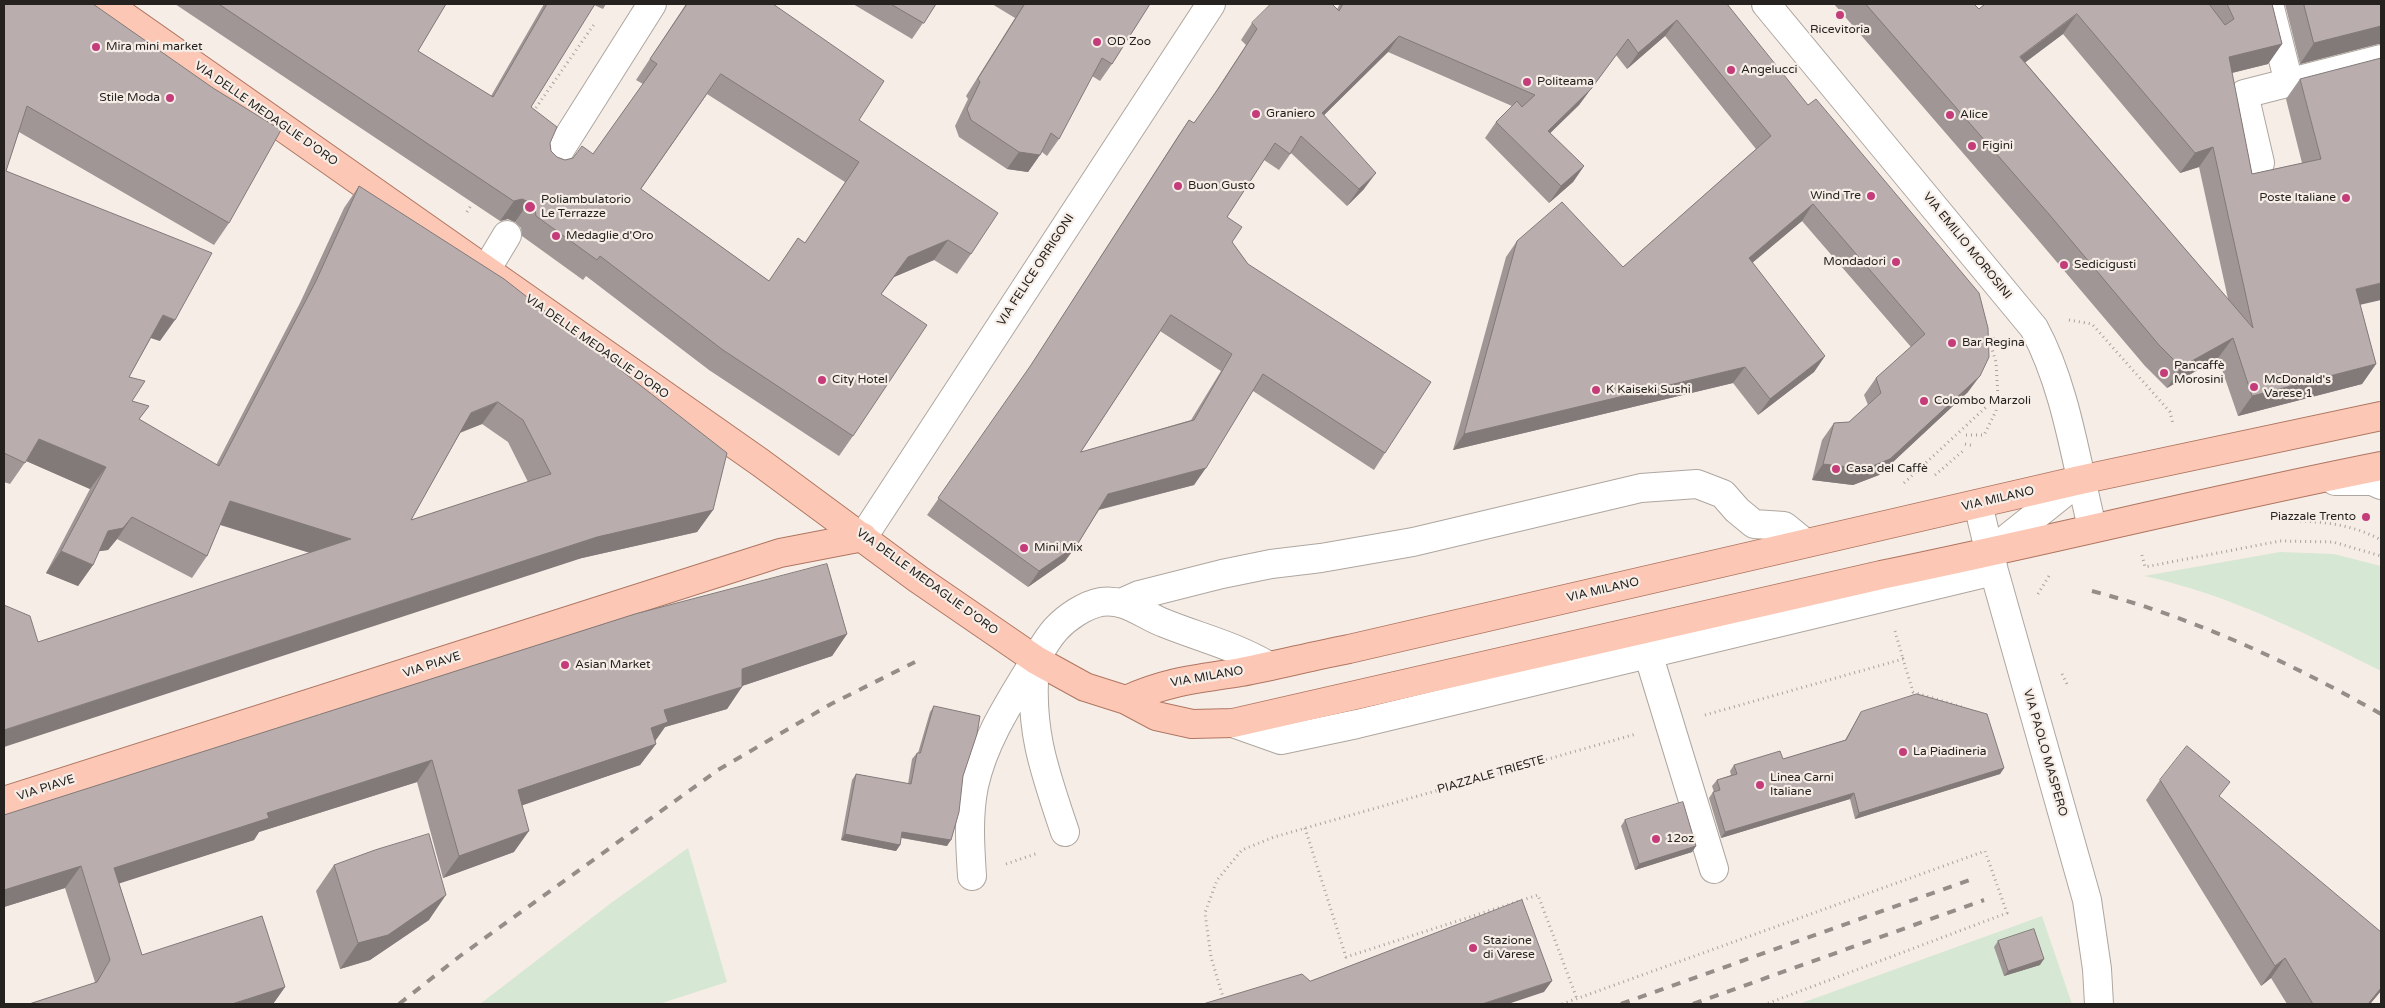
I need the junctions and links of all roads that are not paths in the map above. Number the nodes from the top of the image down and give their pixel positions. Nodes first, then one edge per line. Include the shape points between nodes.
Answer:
1 (107, 4) edge
2 (652, 4) edge
3 (1211, 4) edge
4 (1766, 4) edge
5 (2270, 4) edge
6 (2381, 59) edge
7 (2289, 83) junction
8 (2260, 163) dead end
9 (552, 164) edge
10 (508, 235) dead end
11 (486, 270) junction
12 (2381, 416) edge
13 (2381, 466) edge
14 (2080, 480) junction
15 (2306, 481) junction
16 (2381, 485) edge
17 (1978, 504) junction
18 (2092, 527) junction
19 (863, 537) junction
20 (1805, 543) junction
21 (1992, 562) junction
22 (1121, 602) junction
23 (1645, 643) junction
24 (1036, 660) junction
25 (1269, 666) junction
26 (1126, 700) junction
27 (4, 801) edge
28 (1065, 832) dead end
29 (1714, 869) dead end
30 (972, 876) road end
31 (2099, 1004) edge

1 - 11 main road, VIA DELLE MEDAGLIE D'ORO
2 - 9 street
3 - 19 street, VIA FELICE ORRIGONI
4 - 14 street, VIA EMILIO MOROSINI via 2022,312 2044,346
5 - 7 street
6 - 7 street
7 - 8 street via 2244,94
10 - 11 street
11 - 19 main road, VIA DELLE MEDAGLIE D'ORO
12 - 14 main road, VIA MILANO
13 - 15 main road, VIA MILANO
14 - 17 main road, VIA MILANO
14 - 18 street, VIA EMILIO MOROSINI
14 - 21 street, VIA MILANO
15 - 16 street via 2372,482
15 - 18 main road, VIA MILANO
17 - 20 main road, VIA MILANO
17 - 21 street, VIA PAOLO MASPERO
18 - 21 main road, VIA MILANO
19 - 24 main road, VIA DELLE MEDAGLIE D'ORO
19 - 27 main road, VIA PIAVE via 780,553
20 - 22 street via 1784,526 1754,524 1723,494 1697,484 1641,488 1413,542 1222,574
20 - 25 main road, VIA MILANO
21 - 23 main road, VIA MILANO via 1881,575
21 - 31 street, VIA PAOLO MASPERO via 2087,900
22 - 24 street via 1099,602 1069,618 1053,633
22 - 25 street via 1164,623 1222,642
23 - 26 main road, VIA MILANO via 1233,723 1192,724 1156,716
23 - 29 street
24 - 26 main road, VIA MILANO via 1086,687
24 - 28 street via 1033,704 1038,748
24 - 30 street via 1000,720 984,753 974,786 970,829
25 - 26 main road, VIA MILANO via 1182,680

